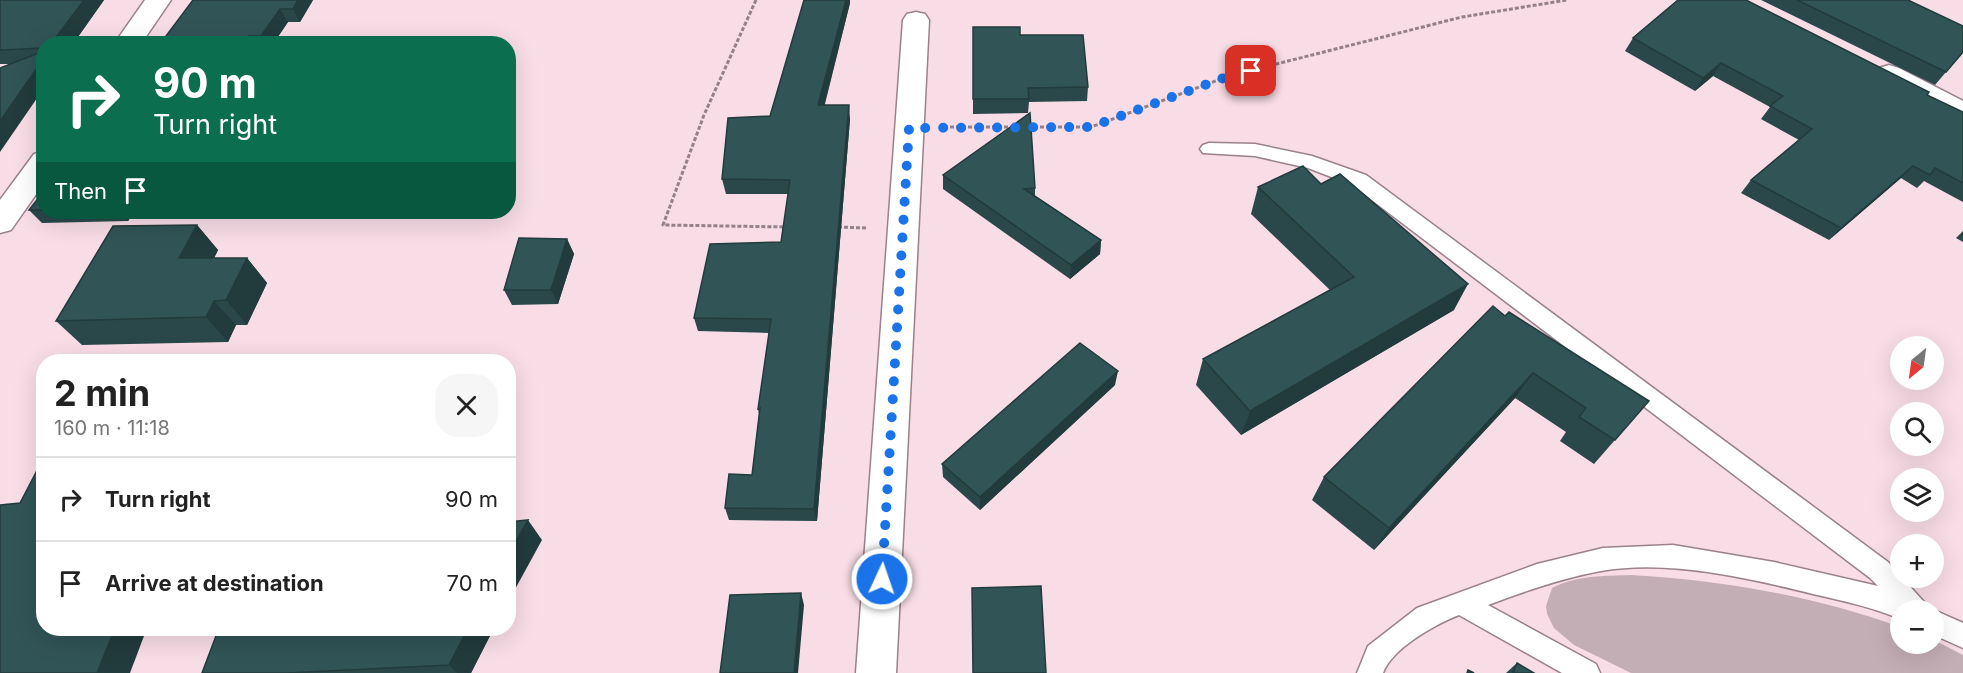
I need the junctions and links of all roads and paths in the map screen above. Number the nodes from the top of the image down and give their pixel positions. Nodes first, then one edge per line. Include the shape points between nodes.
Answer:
1 (158, 0) edge
2 (756, 0) edge
3 (1567, 0) edge
4 (916, 20) dead end
5 (133, 36) edge
6 (1863, 61) edge
7 (1963, 113) edge
8 (909, 128) junction
9 (1209, 149) dead end
10 (36, 172) edge
11 (0, 222) edge
12 (789, 227) edge
13 (834, 227) edge
14 (903, 228) junction
15 (1906, 600) edge
16 (1890, 602) edge
17 (1461, 603) junction
18 (1944, 627) edge
19 (1963, 636) edge
20 (876, 673) edge
21 (1370, 673) edge
22 (1587, 673) edge

1 - 5 street
2 - 12 path via 704,115 663,225
3 - 8 path via 1462,17 1229,76 1091,127
4 - 8 street
6 - 7 street
8 - 14 street
9 - 15 lane via 1255,150 1312,162 1359,180 1879,570
10 - 11 street
13 - 14 path
14 - 20 street
16 - 17 lane via 1774,573 1673,556 1603,559 1537,575
17 - 21 lane via 1426,616 1377,655
17 - 22 lane
18 - 19 lane

